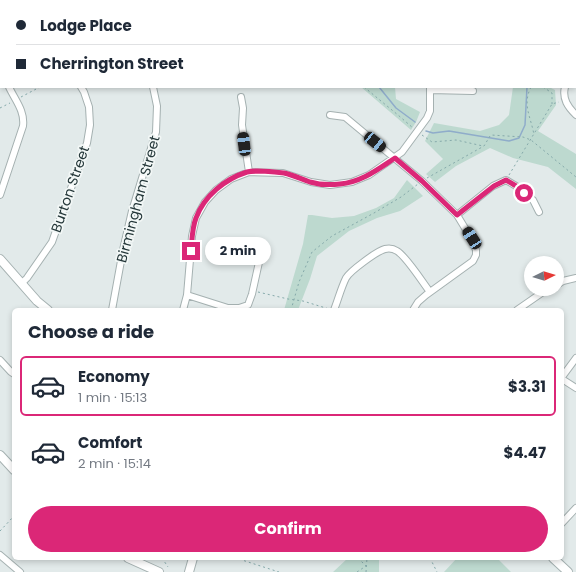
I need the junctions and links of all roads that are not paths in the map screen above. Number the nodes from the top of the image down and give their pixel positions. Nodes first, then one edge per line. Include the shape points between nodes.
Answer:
1 (9, 88) edge
2 (82, 88) edge
3 (153, 88) edge
4 (430, 88) edge
5 (565, 88) edge
6 (473, 91) dead end
7 (241, 97) dead end
8 (330, 115) dead end
9 (576, 115) edge
10 (395, 158) junction
11 (249, 172) junction
12 (0, 195) edge
13 (539, 212) dead end
14 (457, 215) junction
15 (263, 244) dead end
16 (0, 259) edge
17 (576, 278) edge
18 (564, 281) edge
19 (22, 283) junction
20 (430, 292) junction
21 (187, 295) junction
22 (538, 296) edge
23 (46, 308) edge
24 (112, 308) edge
25 (184, 308) edge
26 (332, 308) edge
27 (414, 308) edge
28 (520, 308) edge
29 (576, 358) edge
30 (0, 360) edge
31 (12, 373) edge
32 (564, 375) edge
33 (564, 379) edge
34 (576, 388) edge
35 (0, 455) edge
36 (12, 468) edge
37 (576, 508) edge
38 (564, 521) edge
39 (0, 555) edge
40 (132, 560) edge
41 (192, 560) edge
42 (555, 560) edge
43 (20, 572) edge
44 (159, 572) edge
45 (189, 572) edge
46 (568, 572) edge

1 - 12 street via 22,110 24,120
2 - 19 street, Burton Street via 89,107 87,143 52,242
3 - 24 street, Birmingham Street via 157,106 156,132 132,211
4 - 6 street
4 - 10 street via 430,111 427,118
5 - 9 street via 565,100
7 - 11 street
8 - 10 street via 345,117
10 - 11 street via 369,175 341,184 312,182 283,173
10 - 14 street
11 - 21 street via 231,179 216,190 196,218
13 - 14 street via 533,200 506,180 494,186
14 - 20 street via 472,238 476,255 473,261
15 - 21 street via 248,304 239,308 228,308
16 - 19 street
17 - 18 street
19 - 23 street
20 - 26 street via 401,254 393,249 386,249 378,252 348,275
20 - 27 street
21 - 25 street
22 - 28 street
29 - 32 street
30 - 31 street
33 - 34 street
35 - 36 street
37 - 38 street
39 - 43 street
40 - 44 street
41 - 45 street
42 - 46 street

